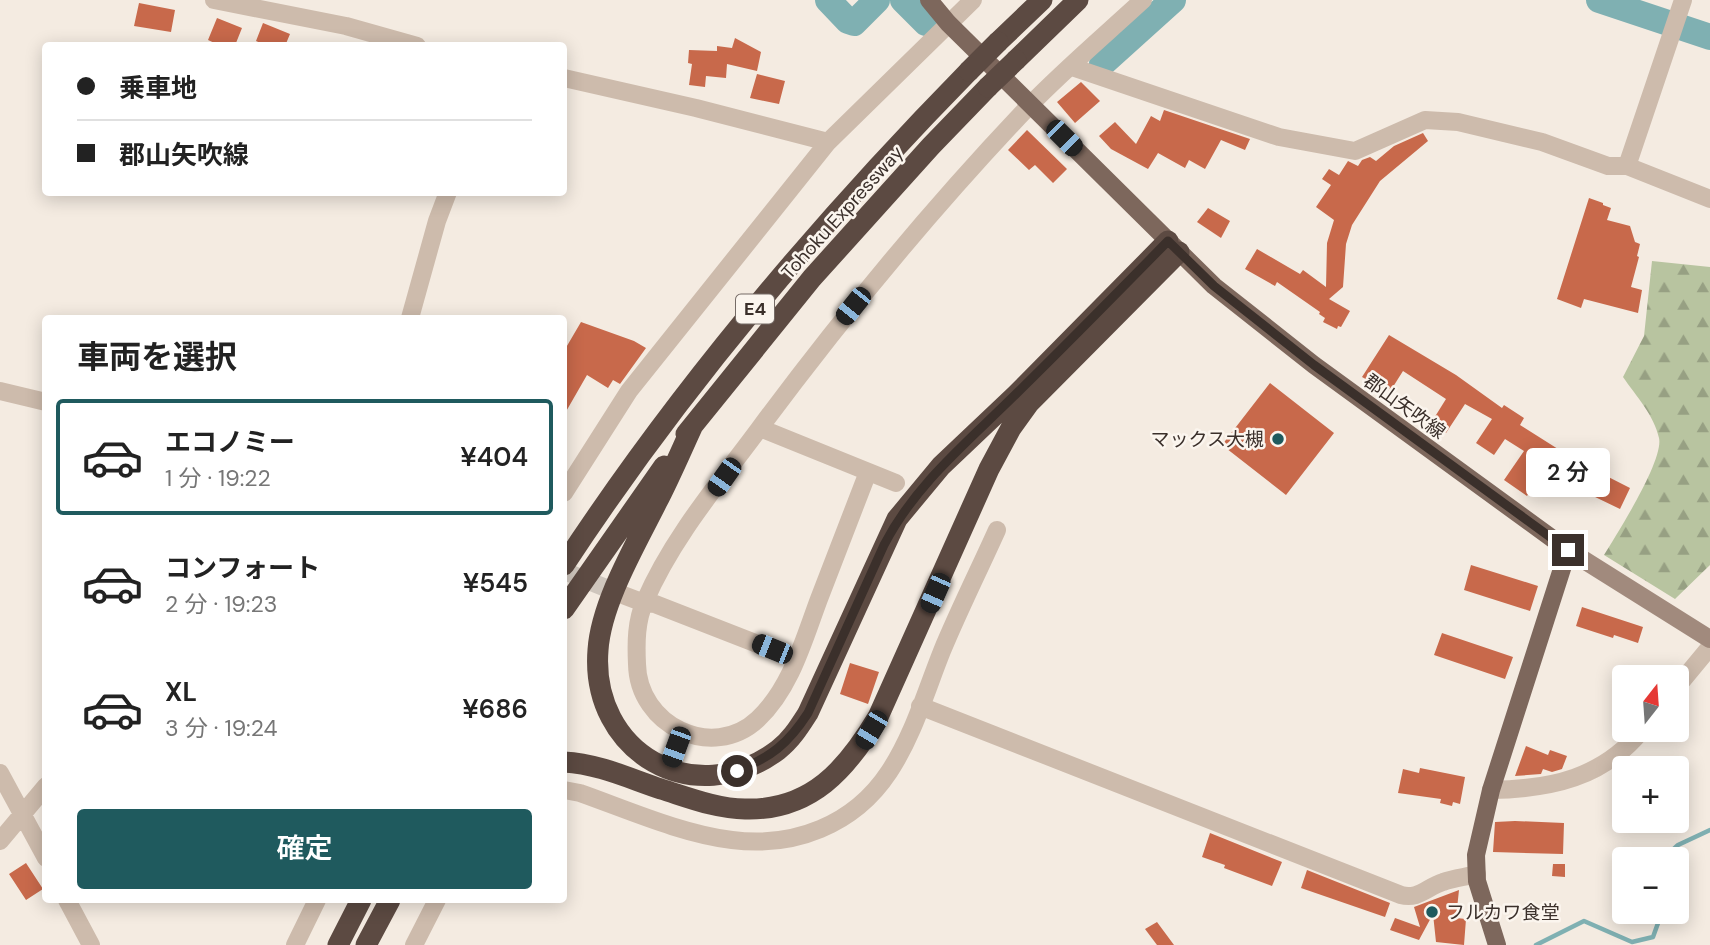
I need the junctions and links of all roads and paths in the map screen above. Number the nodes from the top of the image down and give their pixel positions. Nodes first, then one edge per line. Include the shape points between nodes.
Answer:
1 (214, 0) edge
2 (929, 0) edge
3 (973, 0) edge
4 (1042, 0) edge
5 (1078, 0) edge
6 (1143, 0) edge
7 (1681, 6) edge
8 (948, 23) junction
9 (403, 42) edge
10 (1072, 66) junction
11 (567, 79) edge
12 (1031, 104) junction
13 (828, 142) junction
14 (1627, 166) junction
15 (446, 196) edge
16 (1710, 200) edge
17 (1174, 246) junction
18 (411, 315) edge
19 (0, 390) edge
20 (42, 401) edge
21 (693, 425) junction
22 (760, 428) junction
23 (868, 472) junction
24 (896, 483) dead end
25 (567, 488) edge
26 (997, 530) dead end
27 (1568, 550) junction
28 (567, 561) edge
29 (623, 595) tunnel mouth
30 (644, 603) junction
31 (567, 605) edge
32 (1710, 639) edge
33 (1710, 647) edge
34 (796, 659) junction
35 (1689, 672) edge
36 (920, 706) junction
37 (682, 732) junction
38 (1633, 742) edge
39 (671, 761) dead end
40 (567, 762) edge
41 (0, 773) edge
42 (1491, 790) junction
43 (42, 791) edge
44 (567, 791) edge
45 (657, 800) dead end
46 (22, 814) junction
47 (651, 818) junction
48 (0, 841) edge
49 (42, 851) edge
50 (1477, 874) junction
51 (69, 903) edge
52 (316, 903) edge
53 (359, 903) edge
54 (388, 903) edge
55 (435, 903) edge
56 (91, 945) edge
57 (295, 945) edge
58 (338, 945) edge
59 (366, 945) edge
60 (414, 945) edge
61 (1497, 945) edge

1 - 9 street
2 - 8 main road, 郡山矢吹線
3 - 8 street
4 - 28 highway, Tohoku Expressway / E4, bridge via 839,209 630,469
5 - 21 highway, Tohoku Expressway / E4, bridge via 931,146 811,278
6 - 10 street
7 - 14 street
8 - 12 main road, 郡山矢吹線
8 - 13 street
10 - 12 street
10 - 14 street via 1279,137 1319,145 1354,151 1425,120 1458,122 1542,142 1608,166
11 - 13 street
12 - 17 main road, 郡山矢吹線
12 - 22 street via 897,252
13 - 25 street via 629,391
14 - 16 street
15 - 18 street
17 - 21 highway via 941,466 897,519 808,713 794,734 760,762 714,776 672,771 641,755 612,720 597,675 602,623
17 - 27 main road, 郡山矢吹線 via 1214,286 1314,365
17 - 40 highway via 1011,428 878,717 828,782 811,794 774,806 744,809 685,796 611,770
19 - 20 street
21 - 31 highway, Tohoku Expressway / E4
22 - 23 street
22 - 30 street via 690,525
23 - 24 street
23 - 34 street
26 - 36 street
27 - 32 street
27 - 42 main road
29 - 30 street
30 - 34 street
30 - 37 street via 637,630 640,684 654,712
33 - 35 street
34 - 37 street via 769,706 744,730 705,738
36 - 47 street via 889,772 873,792 858,808 815,832 772,842 733,840
36 - 50 street via 1410,898 1443,882
37 - 39 street
38 - 42 street via 1586,775 1528,789
41 - 46 street
42 - 50 main road via 1476,855
43 - 46 street
44 - 47 street
45 - 47 street
46 - 48 street
46 - 49 street
50 - 61 main road
51 - 56 street
52 - 57 street
53 - 58 highway
54 - 59 highway
55 - 60 street

